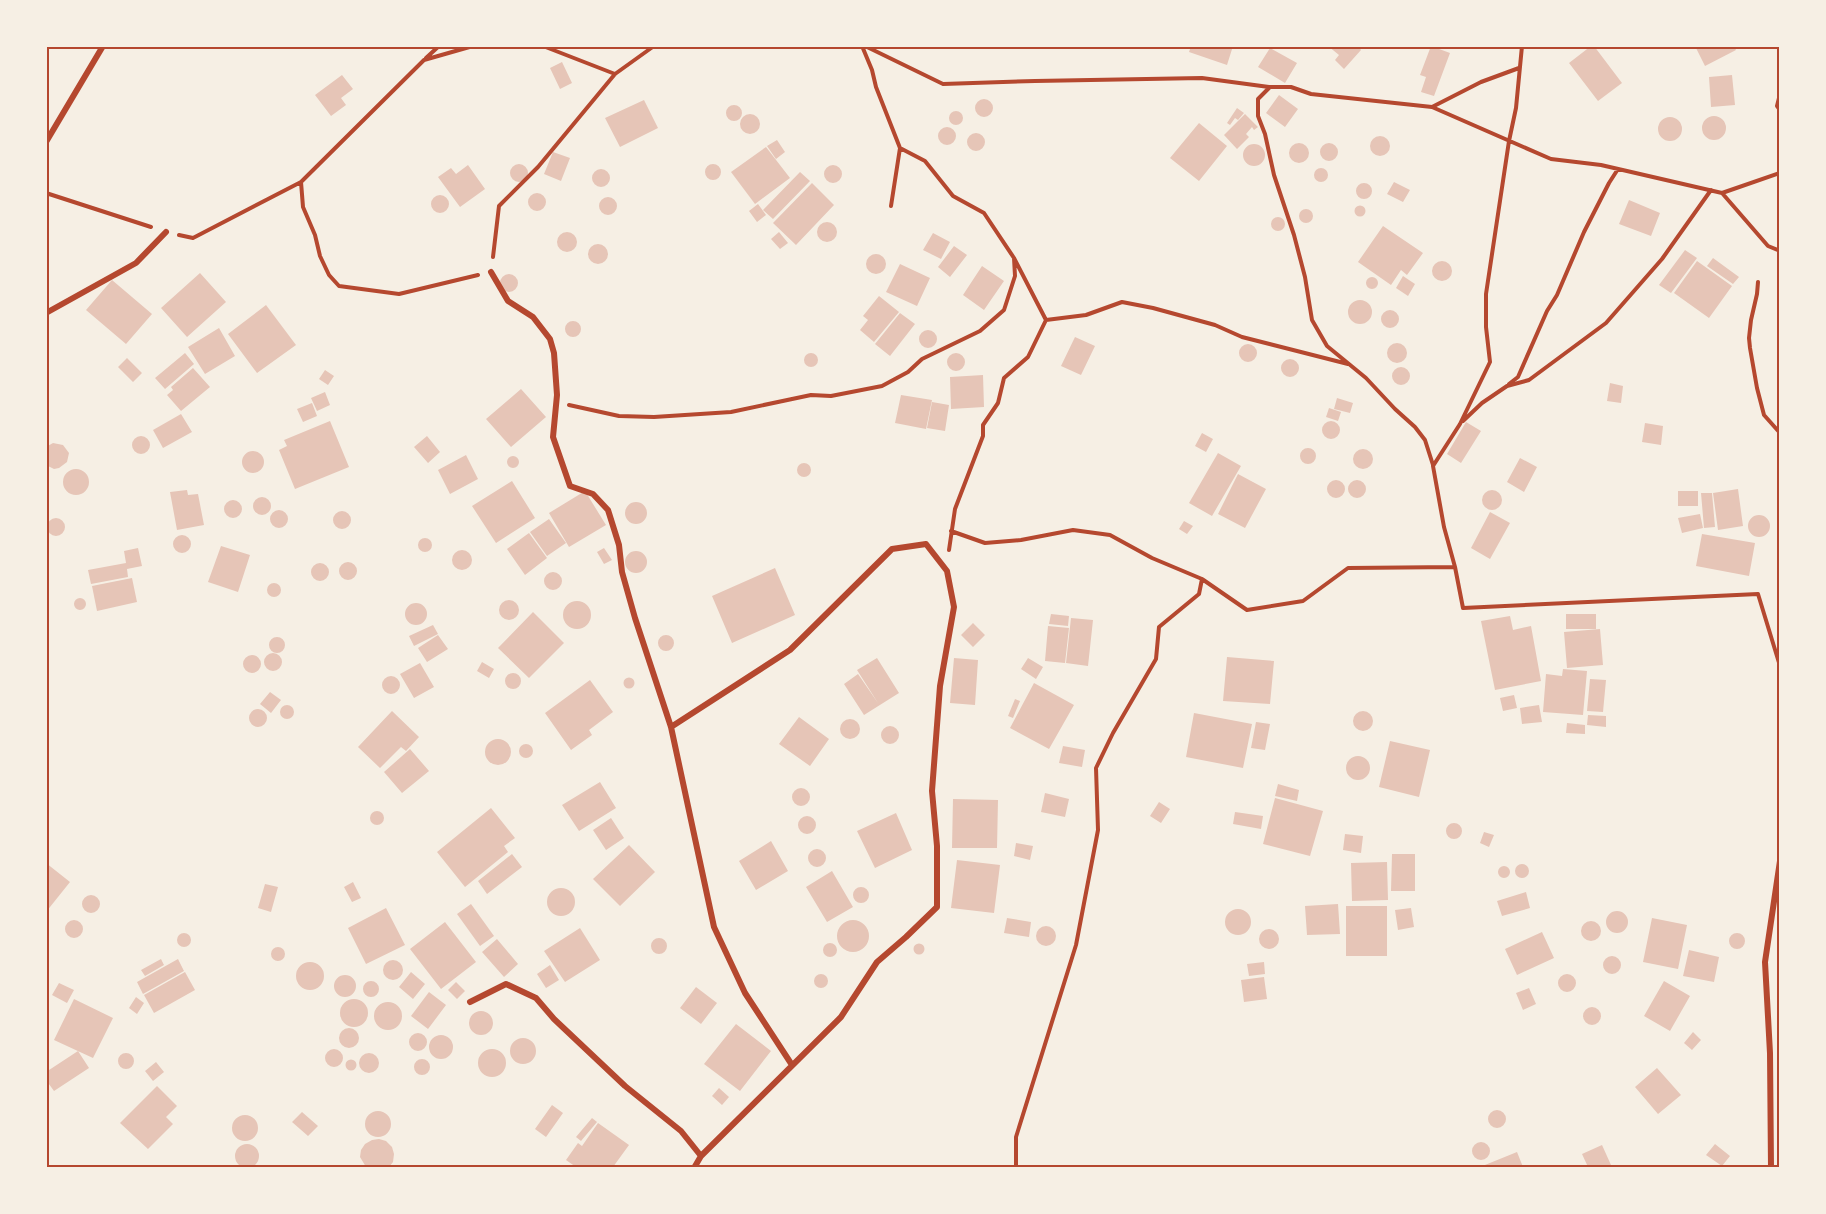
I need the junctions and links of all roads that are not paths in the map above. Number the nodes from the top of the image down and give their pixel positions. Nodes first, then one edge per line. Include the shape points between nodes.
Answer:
1 (103, 46) edge
2 (46, 142) edge
3 (165, 232) road end
4 (491, 272) road end
5 (46, 313) edge
6 (671, 727) junction
7 (1779, 861) edge
8 (470, 1002) dead end
9 (792, 1065) junction
10 (701, 1156) junction
11 (694, 1167) edge
12 (1771, 1167) edge

1 - 2 street
3 - 5 street via 136,263
4 - 6 street via 508,302 533,317 549,339 554,353 554,437 570,486 593,494 608,510 619,545 621,572
6 - 9 street via 714,927 744,993
6 - 9 street via 790,650 892,549 926,544 947,571 954,607 940,686 932,791 937,907 877,962 841,1017
7 - 12 street via 1764,962
8 - 10 street via 506,984 536,998 625,1086 681,1131
9 - 10 street
10 - 11 street

